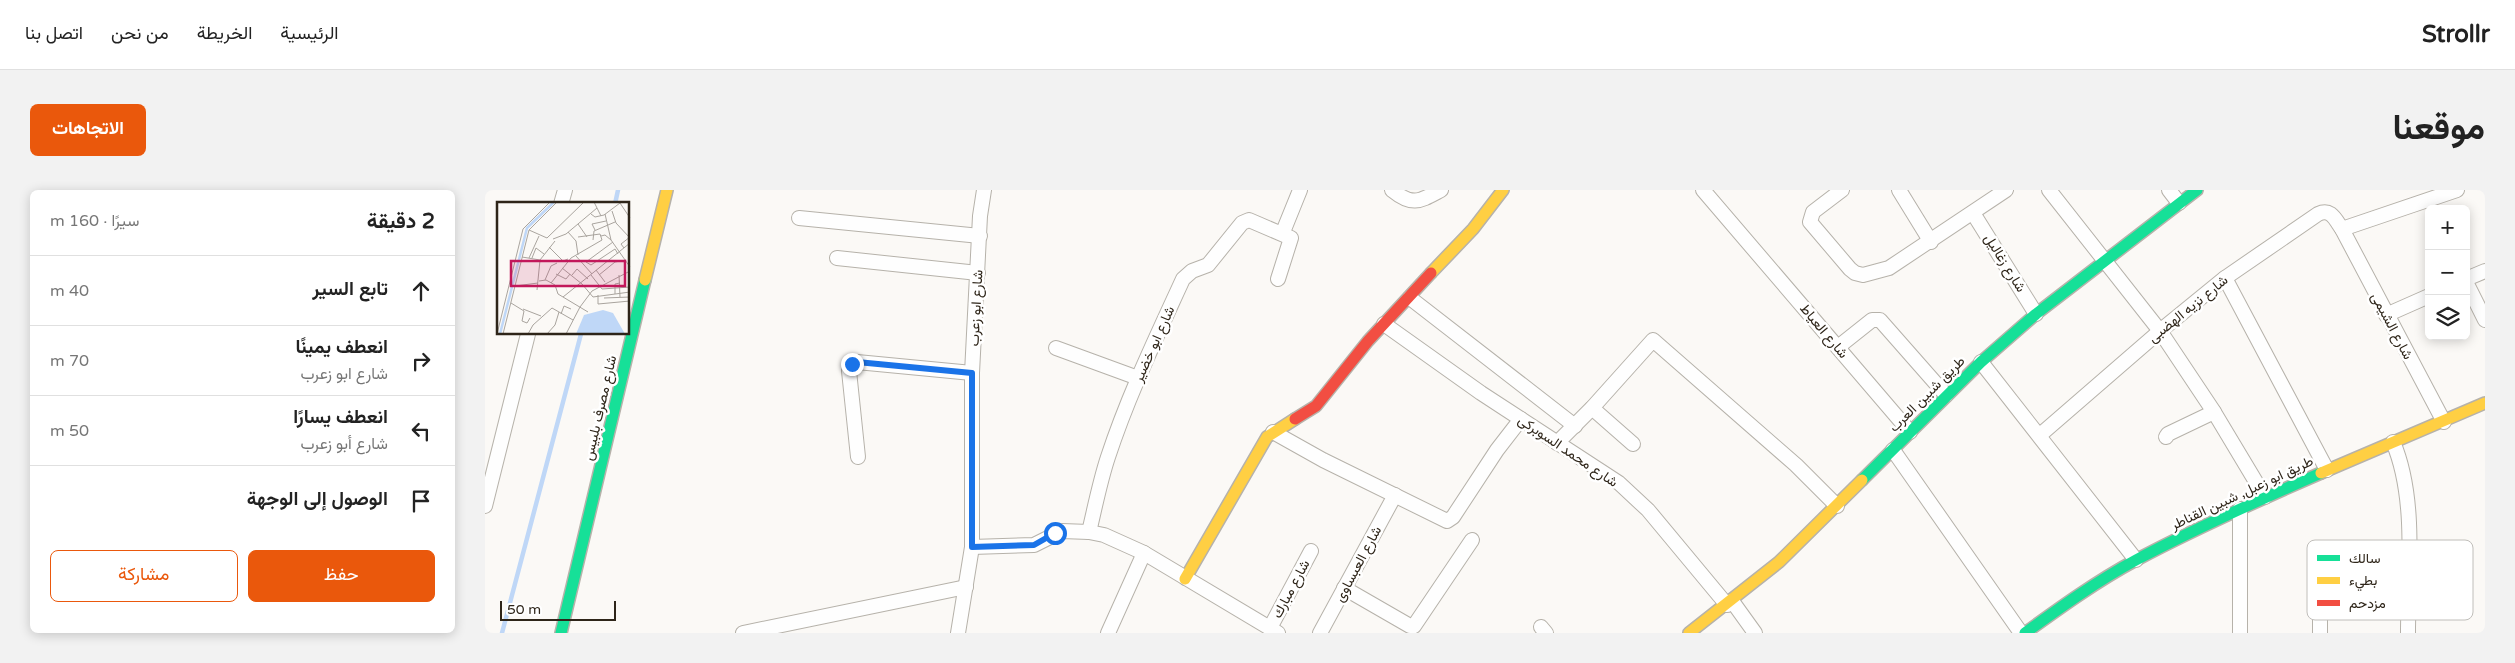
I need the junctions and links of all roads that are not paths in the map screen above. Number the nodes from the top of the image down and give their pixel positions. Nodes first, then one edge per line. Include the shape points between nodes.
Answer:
1 (667, 190) edge
2 (984, 190) edge
3 (1300, 190) edge
4 (1441, 190) edge
5 (1503, 190) edge
6 (1703, 190) edge
7 (1842, 190) edge
8 (1899, 190) edge
9 (2006, 190) edge
10 (2049, 190) edge
11 (2169, 190) edge
12 (2197, 190) edge
13 (2457, 190) edge
14 (1401, 193) edge
15 (2179, 203) junction
16 (2428, 205) edge
17 (2425, 206) edge
18 (1973, 213) junction
19 (799, 218) dead end
20 (2342, 228) junction
21 (979, 236) junction
22 (1287, 236) junction
23 (1931, 242) junction
24 (837, 258) dead end
25 (2105, 260) junction
26 (2485, 271) edge
27 (978, 273) junction
28 (2225, 278) junction
29 (2470, 278) edge
30 (1278, 279) dead end
31 (2470, 288) edge
32 (1410, 298) junction
33 (2425, 298) edge
34 (2036, 314) junction
35 (2386, 315) junction
36 (2485, 320) edge
37 (1384, 324) junction
38 (2159, 331) junction
39 (528, 335) edge
40 (1838, 347) junction
41 (1056, 348) dead end
42 (1981, 362) junction
43 (972, 373) junction
44 (1138, 378) junction
45 (1946, 395) junction
46 (2485, 403) edge
47 (1592, 408) junction
48 (2214, 412) junction
49 (1521, 419) junction
50 (2444, 422) junction
51 (1575, 426) junction
52 (1273, 432) junction
53 (1909, 432) junction
54 (2040, 435) junction
55 (2167, 437) dead end
56 (2393, 442) junction
57 (1557, 443) junction
58 (1633, 444) dead end
59 (1893, 450) junction
60 (858, 457) dead end
61 (2327, 470) junction
62 (1395, 495) junction
63 (2265, 497) junction
64 (485, 506) edge
65 (1837, 506) junction
66 (2240, 509) junction
67 (1089, 532) junction
68 (1473, 540) dead end
69 (2407, 540) edge
70 (972, 547) junction
71 (1311, 551) dead end
72 (1144, 553) junction
73 (2136, 560) junction
74 (1185, 579) junction
75 (966, 587) junction
76 (1345, 588) junction
77 (1729, 603) junction
78 (2320, 620) edge
79 (2408, 620) edge
80 (1274, 630) edge
81 (561, 633) edge
82 (743, 633) edge
83 (958, 633) edge
84 (1108, 633) edge
85 (1320, 633) edge
86 (1689, 633) edge
87 (1755, 633) edge
88 (2021, 633) edge
89 (2025, 633) edge
90 (2240, 633) edge
91 (2320, 633) edge
92 (2408, 633) edge

1 - 81 street, شارع مصرف بلبيس
2 - 21 street, شارع ابو زعرب
3 - 22 street
4 - 14 street via 1419,201
5 - 32 street via 1473,229
6 - 40 street, شارع العياط
7 - 23 street via 1813,212 1810,219 1850,269 1859,274 1875,273
8 - 23 street
9 - 18 street
10 - 25 street
11 - 15 street
12 - 15 street, طريق شبين العرب
13 - 16 street
15 - 25 street, طريق شبين العرب
17 - 20 street
18 - 23 street
18 - 34 street, شارع زغاليل
19 - 21 street
20 - 28 street, شارع نزيه الهضبى via 2332,214 2321,212
20 - 35 street, شارع الشيمى
21 - 27 street, شارع ابو زعرب
22 - 30 street
22 - 44 street, شارع ابو خضير via 1246,220 1208,264 1187,275
24 - 27 street
25 - 34 street, طريق شبين العرب
25 - 38 street
26 - 29 street
27 - 43 street, شارع ابو زعرب
28 - 38 street, شارع نزيه الهضبى
28 - 61 street
31 - 36 street
32 - 37 street
32 - 51 street
33 - 35 street
34 - 42 street, طريق شبين العرب
35 - 50 street, شارع الشيمى
37 - 49 street, شارع محمد السوبركى
37 - 52 street via 1316,406
38 - 48 street
38 - 54 street, شارع نزيه الهضبى
39 - 64 street
40 - 45 street via 1872,320 1880,320
40 - 53 street, شارع العياط
41 - 44 street
42 - 45 street, طريق شبين العرب
42 - 54 street
43 - 60 street via 852,364 849,371
43 - 70 street, شارع ابو زعرب
44 - 67 street, شارع ابو خضير via 1107,458
45 - 53 street, طريق شبين العرب
46 - 50 street, طريق ابو زعبل, شبين القناطر
47 - 51 street
47 - 58 street
47 - 65 street via 1653,340 1796,465
48 - 55 street
48 - 63 street
49 - 57 street, شارع محمد السوبركى
49 - 62 street via 1449,520
50 - 56 street, طريق ابو زعبل, شبين القناطر
51 - 57 street
52 - 62 street
52 - 74 street via 1256,452
53 - 59 street, طريق شبين العرب
54 - 73 street
56 - 61 street, طريق ابو زعبل, شبين القناطر
56 - 69 street via 2405,480
57 - 77 street, شارع محمد السوبركى via 1603,472 1633,496
59 - 65 street, طريق شبين العرب
59 - 88 street
61 - 63 street, طريق ابو زعبل, شبين القناطر
62 - 76 street, شارع العبساوى
63 - 66 street, طريق ابو زعبل, شبين القناطر
65 - 77 street, طريق شبين العرب via 1779,562
66 - 73 street, طريق ابو زعبل, شبين القناطر
66 - 90 street
67 - 70 street via 1059,531 1027,546
67 - 72 street via 1117,539
68 - 76 street via 1415,625 1410,626
70 - 75 street, شارع ابو زعرب
71 - 80 street, شارع مبارك
72 - 74 street
72 - 84 street
73 - 89 street, طريق ابو زعبل, شبين القناطر via 2079,594
74 - 80 street
75 - 82 street
75 - 83 street, شارع ابو زعرب
76 - 85 street, شارع العبساوى
77 - 86 street, طريق شبين العرب
77 - 87 street, شارع محمد السوبركى
78 - 91 street
79 - 92 street

